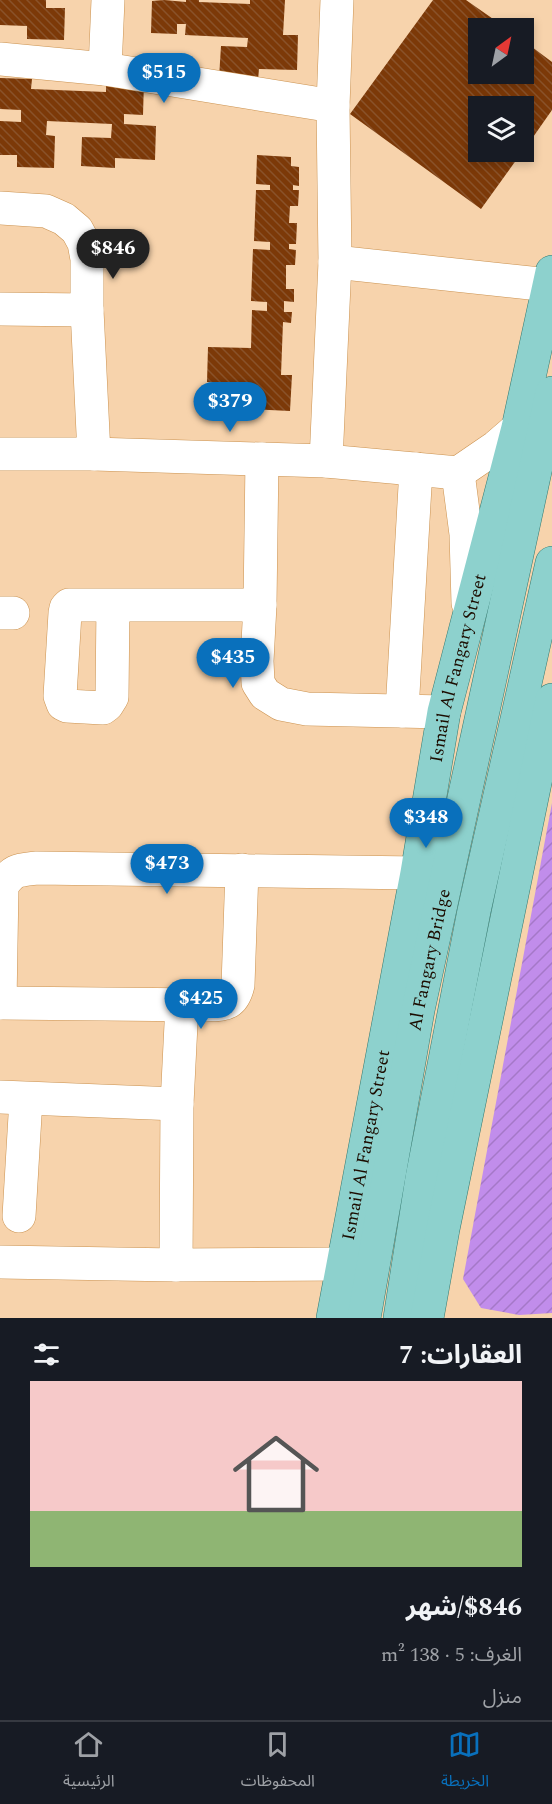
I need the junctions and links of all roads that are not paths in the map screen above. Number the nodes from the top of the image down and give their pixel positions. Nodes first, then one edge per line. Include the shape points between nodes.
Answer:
1 (108, 0) edge
2 (337, 0) edge
3 (0, 59) edge
4 (105, 69) junction
5 (333, 106) junction
6 (0, 208) edge
7 (334, 262) junction
8 (551, 278) edge
9 (0, 309) edge
10 (87, 310) junction
11 (552, 393) edge
12 (518, 428) junction
13 (0, 454) edge
14 (94, 454) junction
15 (262, 459) junction
16 (326, 461) junction
17 (416, 470) junction
18 (458, 473) junction
19 (552, 563) edge
20 (113, 605) dead end
21 (260, 605) junction
22 (468, 618) junction
23 (552, 700) edge
24 (402, 711) junction
25 (444, 712) junction
26 (242, 870) junction
27 (417, 873) junction
28 (0, 1003) edge
29 (182, 1004) junction
30 (13, 1098) edge
31 (177, 1104) junction
32 (20, 1216) dead end
33 (0, 1262) edge
34 (343, 1264) junction
35 (176, 1265) junction
36 (333, 1318) edge
37 (364, 1318) edge
38 (400, 1318) edge
39 (427, 1318) edge

1 - 4 street
2 - 5 street
3 - 4 street
4 - 5 street
5 - 7 street
6 - 10 street via 46,211 77,230 87,259
7 - 8 street
7 - 16 street
8 - 12 main road, Ismail Al Fangary Street
9 - 10 street
10 - 14 street
11 - 37 main road, Al Fangary Bridge via 418,1010
12 - 18 street
12 - 22 main road, Ismail Al Fangary Street
13 - 14 street
14 - 15 street
15 - 16 street
15 - 21 street
16 - 17 street
17 - 18 street
17 - 24 street
18 - 22 street via 466,534
19 - 38 main road, Al Fangary Bridge via 474,911 422,1178
20 - 21 street
21 - 24 street via 256,661 258,683 265,694 281,704 307,709
22 - 25 main road, Ismail Al Fangary Street
23 - 39 main road
24 - 25 street
25 - 27 main road, Ismail Al Fangary Street
26 - 27 street
26 - 28 street via 18,870 2,886
26 - 29 street via 235,996 223,1004
27 - 34 main road, Ismail Al Fangary Street
28 - 29 street
29 - 31 street
30 - 31 street
30 - 32 street
31 - 35 street
33 - 35 street
34 - 35 street
34 - 36 main road, Ismail Al Fangary Street

